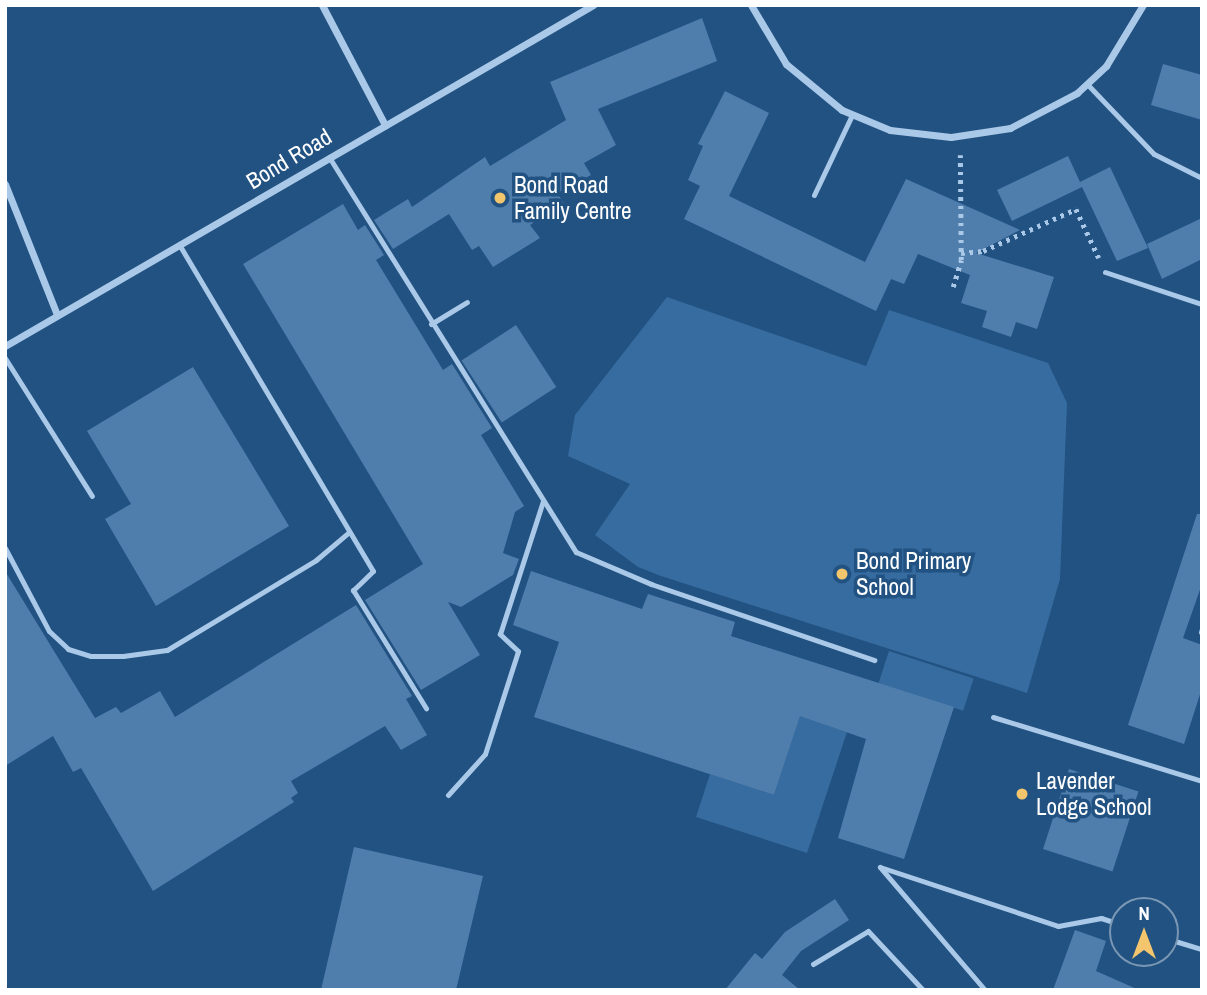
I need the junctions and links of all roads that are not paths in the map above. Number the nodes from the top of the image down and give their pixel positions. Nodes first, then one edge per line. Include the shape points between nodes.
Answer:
1 (322, 5) edge
2 (593, 5) edge
3 (751, 5) edge
4 (1143, 5) edge
5 (1088, 85) junction
6 (852, 115) junction
7 (385, 125) junction
8 (329, 157) junction
9 (1202, 178) edge
10 (5, 184) edge
11 (814, 195) dead end
12 (180, 246) junction
13 (1105, 272) road end
14 (467, 302) dead end
15 (1202, 304) edge
16 (57, 315) junction
17 (431, 324) junction
18 (5, 346) edge
19 (5, 358) edge
20 (92, 496) dead end
21 (543, 501) junction
22 (348, 533) junction
23 (5, 548) edge
24 (874, 660) dead end
25 (426, 708) dead end
26 (993, 717) dead end
27 (1202, 781) edge
28 (449, 795) dead end
29 (1109, 921) edge
30 (1179, 942) edge
31 (1202, 949) edge
32 (813, 964) dead end
33 (923, 990) edge
34 (985, 990) edge

1 - 7 street
2 - 7 street, Bond Road
3 - 6 street via 786,64 816,92
4 - 5 street via 1125,40
5 - 6 street via 1036,118 986,134 915,134
5 - 9 lane via 1154,154
6 - 11 lane
7 - 8 street, Bond Road
8 - 12 street, Bond Road
8 - 17 lane
10 - 16 street
12 - 16 street, Bond Road
12 - 22 lane
13 - 15 lane
14 - 17 lane
16 - 18 street, Bond Road
17 - 21 lane
19 - 20 lane
21 - 24 lane via 576,551 651,584
21 - 28 lane via 500,634 518,651 485,754
22 - 23 lane via 316,560 167,650 123,656 91,656 68,649 49,631
22 - 25 lane via 373,572 354,590
26 - 27 lane
29 - 34 lane via 1058,926 880,867
30 - 31 lane
32 - 33 lane via 868,931

